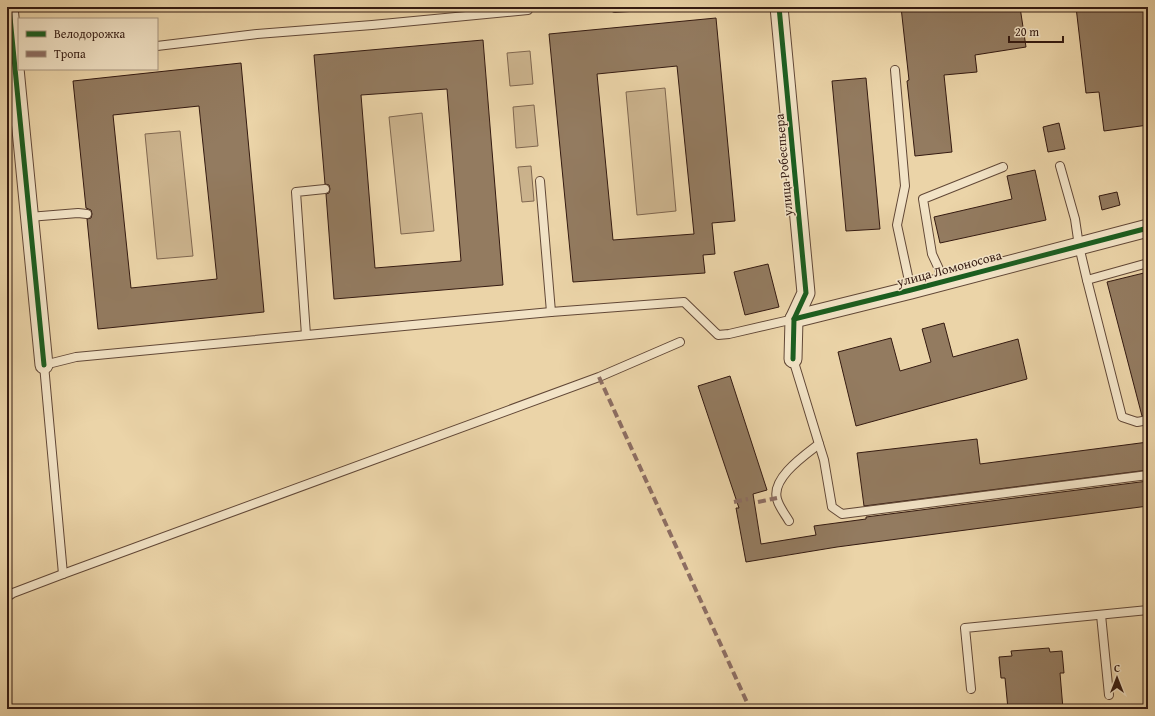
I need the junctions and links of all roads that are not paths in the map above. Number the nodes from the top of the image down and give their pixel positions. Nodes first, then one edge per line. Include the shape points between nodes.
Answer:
1 (9, 7) edge
2 (527, 7) edge
3 (629, 7) edge
4 (779, 7) edge
5 (616, 8) dead end
6 (158, 46) edge
7 (16, 55) edge
8 (895, 70) dead end
9 (1060, 166) dead end
10 (1003, 167) dead end
11 (540, 180) dead end
12 (325, 189) dead end
13 (87, 214) dead end
14 (29, 217) junction
15 (1148, 228) edge
16 (1079, 246) junction
17 (1148, 263) edge
18 (944, 280) junction
19 (1087, 280) junction
20 (911, 290) junction
21 (551, 312) junction
22 (794, 318) junction
23 (306, 335) junction
24 (680, 342) dead end
25 (793, 360) joint
26 (44, 365) junction
27 (1148, 420) edge
28 (819, 444) junction
29 (1148, 475) edge
30 (789, 521) dead end
31 (63, 574) junction
32 (7, 598) edge
33 (1148, 610) edge
34 (1101, 614) junction
35 (971, 690) dead end
36 (1109, 695) dead end

1 - 7 street
2 - 6 lane via 528,10 256,34
3 - 5 lane
4 - 22 street, улица Робеспьера via 806,293
7 - 14 street
8 - 20 lane via 905,186 897,225
9 - 16 lane via 1075,219
10 - 18 lane via 923,199 932,254
11 - 21 lane
12 - 23 lane via 296,192
13 - 14 lane
14 - 26 street
15 - 16 street, улица Ломоносова
16 - 18 street, улица Ломоносова
16 - 19 lane
17 - 19 lane
18 - 20 street, улица Ломоносова
19 - 27 lane via 1122,417 1137,422
20 - 22 street, улица Ломоносова
21 - 22 lane via 684,302 718,335
21 - 23 lane
22 - 25 street
23 - 26 lane via 76,357
24 - 31 lane via 600,377
25 - 28 lane
26 - 31 lane
28 - 29 lane via 832,508 842,514
28 - 30 lane via 789,468 777,488 777,498
31 - 32 lane via 13,593
33 - 34 lane
34 - 35 lane via 965,628
34 - 36 lane

